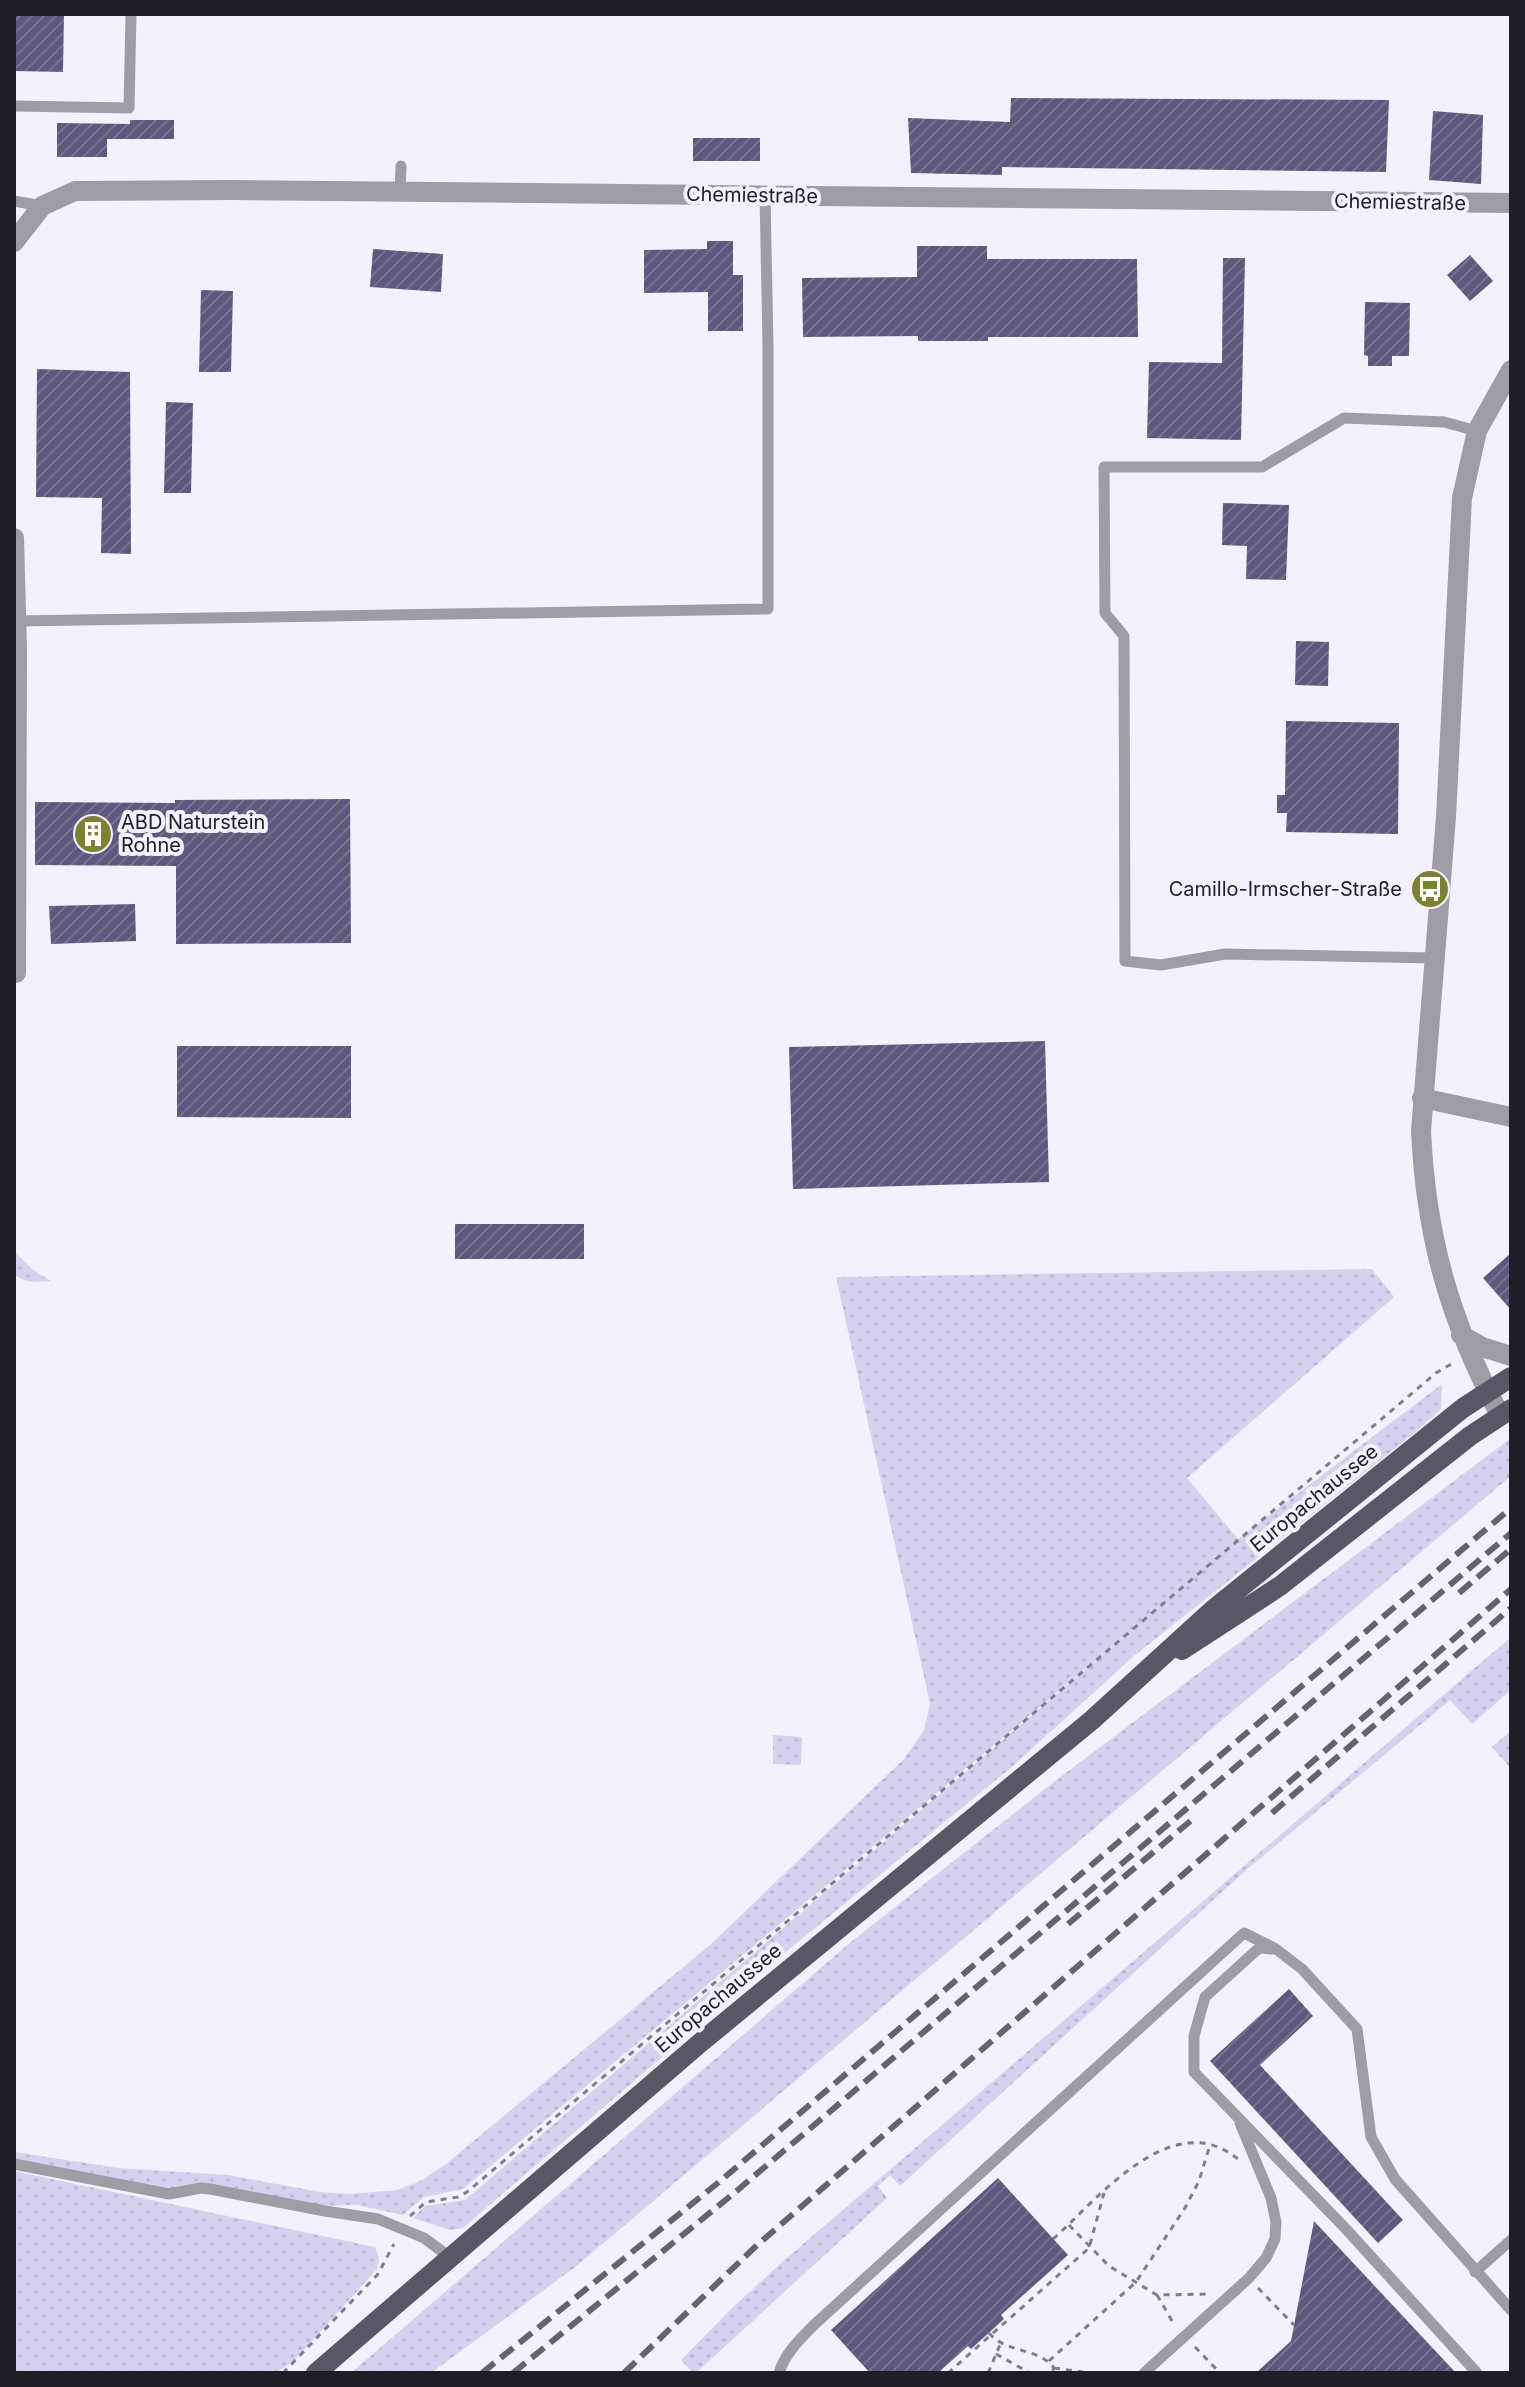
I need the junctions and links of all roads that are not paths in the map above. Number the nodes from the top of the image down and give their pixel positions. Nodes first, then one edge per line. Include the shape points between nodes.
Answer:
1 (131, 14) edge
2 (14, 106) edge
3 (401, 166) dead end
4 (400, 192) junction
5 (765, 195) junction
6 (14, 201) edge
7 (1511, 203) edge
8 (42, 206) junction
9 (14, 242) edge
10 (1511, 370) edge
11 (1477, 431) junction
12 (14, 538) edge
13 (16, 621) junction
14 (15, 649) edge
15 (1434, 958) junction
16 (16, 973) dead end
17 (1422, 1098) junction
18 (1511, 1117) edge
19 (1466, 1344) junction
20 (1511, 1356) edge
21 (1511, 1377) edge
22 (1488, 1391) junction
23 (1506, 1412) edge
24 (1155, 1665) junction
25 (1276, 1949) junction
26 (1238, 2118) junction
27 (14, 2164) edge
28 (1511, 2240) edge
29 (451, 2258) junction
30 (1475, 2272) junction
31 (1511, 2310) edge
32 (316, 2373) edge
33 (779, 2373) edge
34 (1144, 2373) edge
35 (1477, 2373) edge

1 - 2 lane via 129,108
3 - 4 lane
4 - 5 street, Chemiestraße
4 - 8 street, Chemiestraße via 75,191
5 - 7 street, Chemiestraße
5 - 13 lane via 768,609
6 - 8 lane
8 - 9 street, Chemiestraße
10 - 11 street
11 - 15 street via 1462,498
11 - 15 lane via 1444,422 1344,418 1262,467 1104,467 1105,613 1124,636 1125,961 1161,965 1225,954
12 - 13 street
13 - 14 street
14 - 16 street
15 - 17 street
17 - 18 street
17 - 19 street via 1422,1164 1434,1246
19 - 20 street
19 - 22 street
21 - 22 main road, Europachaussee
22 - 23 street
22 - 24 main road, Europachaussee via 1215,1608
23 - 24 main road, Europachaussee via 1280,1586
24 - 29 main road, Europachaussee via 700,2043
25 - 26 lane via 1259,1948 1205,1997 1194,2036 1194,2072
25 - 30 lane via 1302,1969 1357,2029 1371,2137 1395,2179
25 - 33 lane via 1244,1933 815,2324
26 - 34 lane via 1271,2198 1275,2239 1249,2278
26 - 35 lane
27 - 29 lane via 169,2194 210,2189 378,2219 424,2238
28 - 30 lane
29 - 32 main road, Europachaussee
30 - 31 lane

